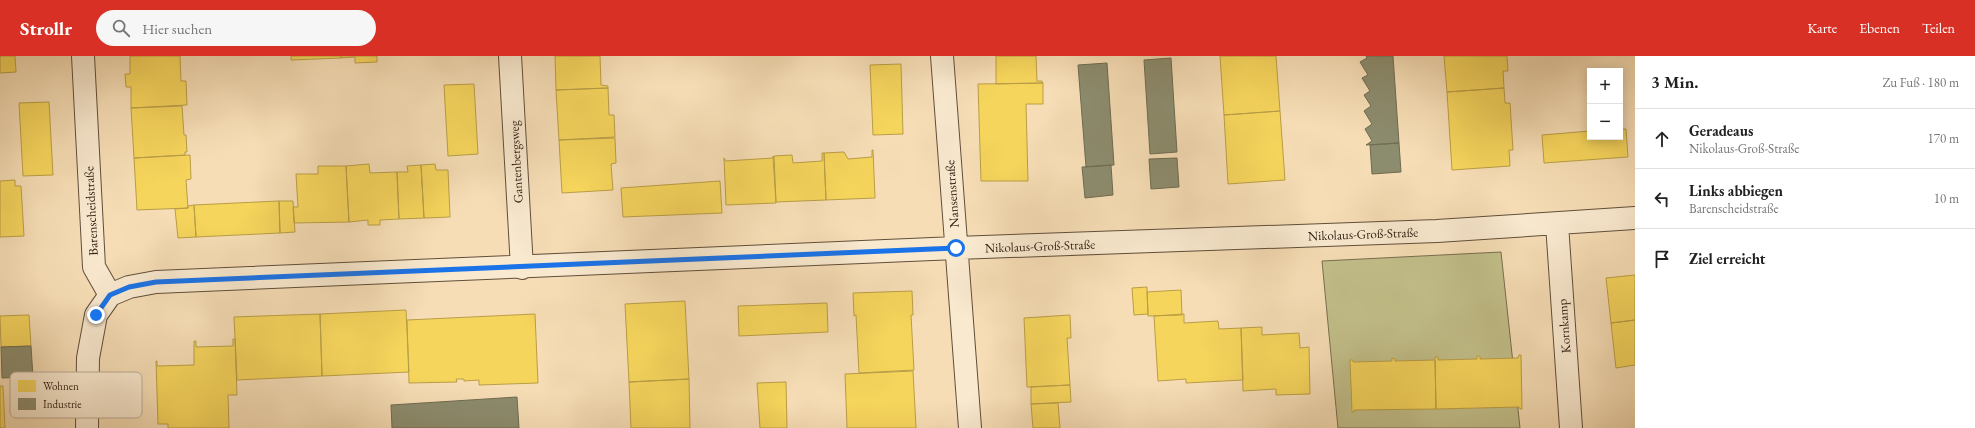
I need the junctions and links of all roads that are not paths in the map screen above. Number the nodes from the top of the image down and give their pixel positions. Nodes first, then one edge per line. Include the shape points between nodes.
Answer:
1 (83, 56) edge
2 (510, 56) edge
3 (942, 56) edge
4 (1635, 218) edge
5 (1557, 224) junction
6 (956, 248) junction
7 (522, 268) junction
8 (110, 295) junction
9 (88, 372) edge
10 (87, 418) edge
11 (87, 428) edge
12 (970, 428) edge
13 (1571, 428) edge

1 - 8 street, Barenscheidstraße via 94,267
2 - 7 street, Gantenbergsweg
3 - 6 street, Nansenstraße
4 - 5 street, Nikolaus-Groß-Straße
5 - 6 street, Nikolaus-Groß-Straße via 1437,232
5 - 13 street, Kornkamp
6 - 7 street, Nikolaus-Groß-Straße
6 - 12 street, Nansenstraße
7 - 8 street, Nikolaus-Groß-Straße via 156,282 129,287
8 - 9 street via 96,315
10 - 11 street

